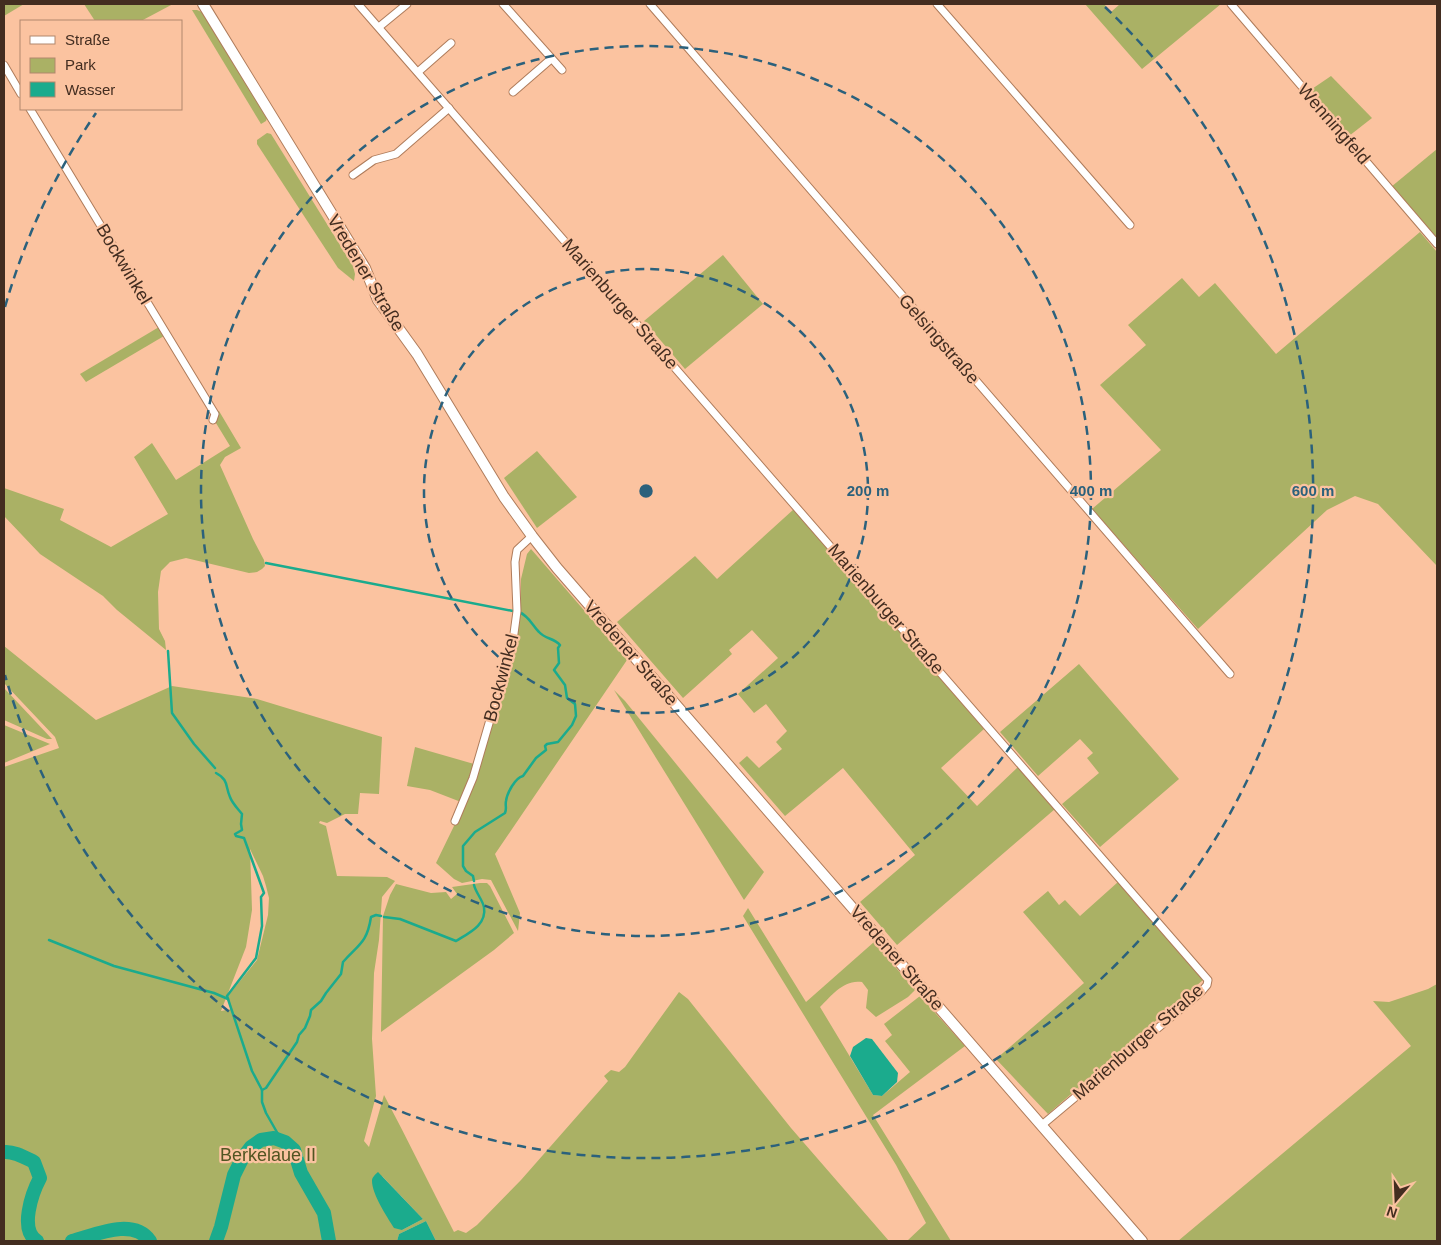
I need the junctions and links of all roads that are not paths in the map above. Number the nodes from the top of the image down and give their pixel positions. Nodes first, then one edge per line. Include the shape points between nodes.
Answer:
1 (203, 4) edge
2 (358, 4) edge
3 (407, 4) edge
4 (503, 4) edge
5 (650, 4) edge
6 (937, 4) edge
7 (1231, 4) edge
8 (379, 27) junction
9 (451, 43) dead end
10 (551, 59) junction
11 (4, 64) edge
12 (562, 70) dead end
13 (418, 72) junction
14 (20, 92) edge
15 (513, 92) dead end
16 (449, 108) junction
17 (31, 110) edge
18 (353, 175) dead end
19 (1130, 225) dead end
20 (1437, 244) edge
21 (213, 420) dead end
22 (532, 536) junction
23 (1230, 674) dead end
24 (455, 821) dead end
25 (1042, 1125) junction
26 (1142, 1241) edge

1 - 22 street, Vredener Straße via 365,268 378,300 418,354 504,497
2 - 8 street, Marienburger Straße
3 - 8 street
4 - 10 street
5 - 23 street, Gelsingstraße
6 - 19 street
7 - 20 street, Wenningfeld
8 - 13 street, Marienburger Straße
9 - 13 street
10 - 12 street
10 - 15 street
11 - 14 street
13 - 16 street, Marienburger Straße
16 - 18 street via 396,154 374,160
16 - 25 street, Marienburger Straße via 1208,980 1201,992
17 - 21 street, Bockwinkel via 215,414
22 - 24 street, Bockwinkel via 517,550 517,611 513,641 473,778
22 - 25 street, Vredener Straße
25 - 26 street, Vredener Straße

